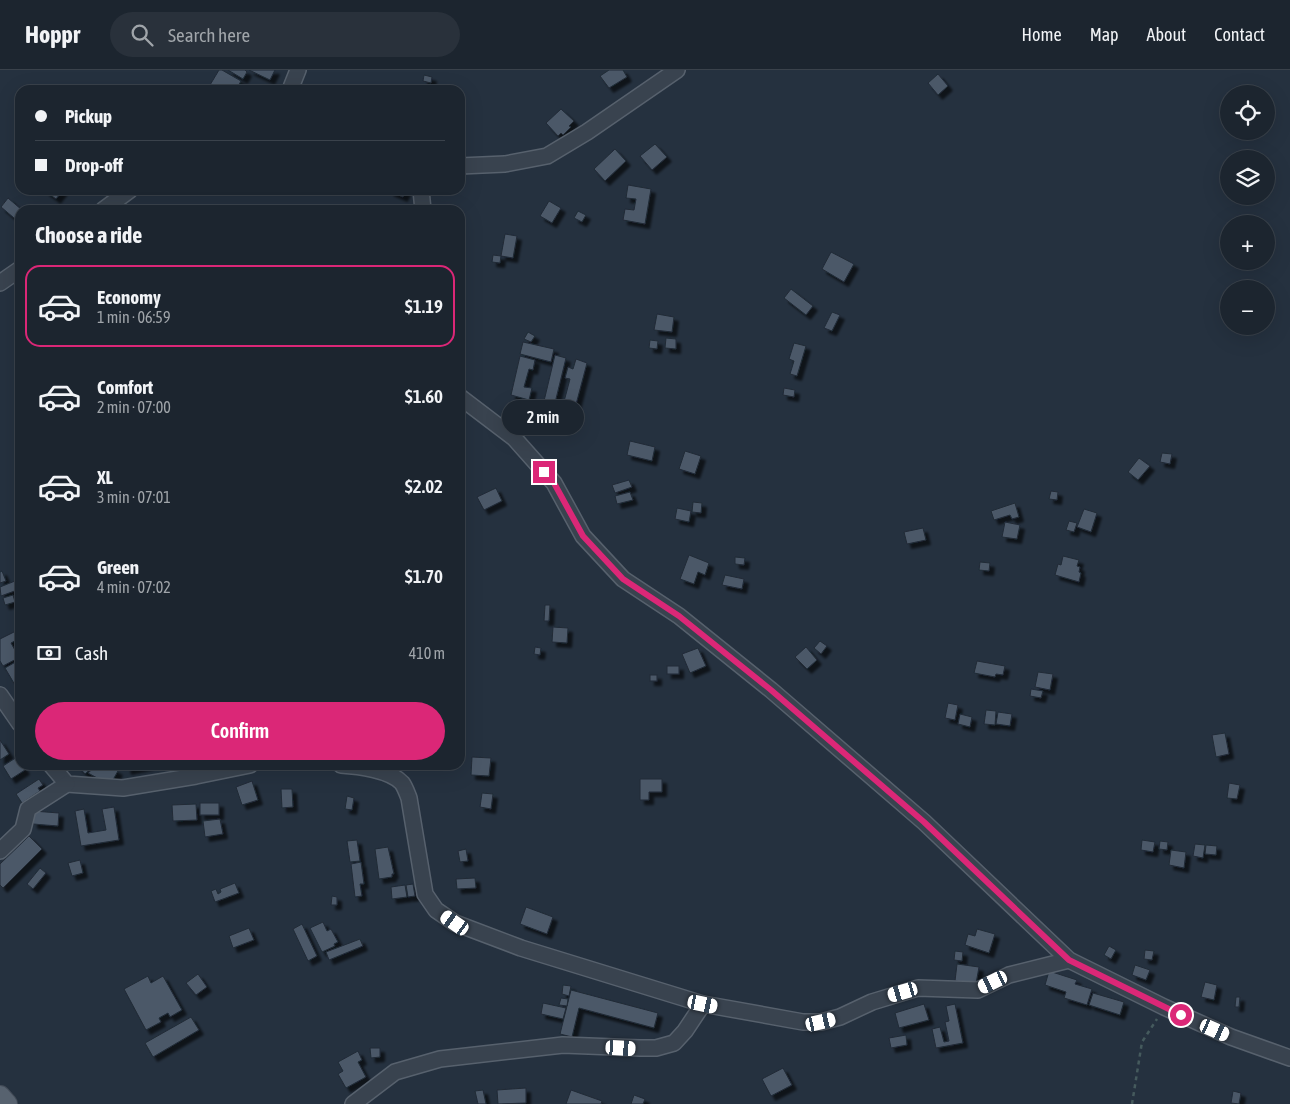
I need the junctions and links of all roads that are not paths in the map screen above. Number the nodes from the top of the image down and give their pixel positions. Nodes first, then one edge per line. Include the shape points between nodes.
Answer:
1 (298, 70) edge
2 (677, 70) edge
3 (292, 85) edge
4 (465, 166) edge
5 (123, 195) edge
6 (110, 205) edge
7 (15, 273) edge
8 (0, 283) edge
9 (465, 401) edge
10 (0, 695) edge
11 (15, 717) edge
12 (55, 770) edge
13 (225, 770) edge
14 (371, 770) edge
15 (67, 784) junction
16 (0, 851) edge
17 (1069, 960) junction
18 (703, 1004) junction
19 (1290, 1058) edge
20 (0, 1096) edge
21 (7, 1104) edge
22 (353, 1104) edge

1 - 3 street
2 - 4 street via 547,156 505,164
5 - 6 street
7 - 8 street
9 - 17 street via 514,438 554,483 583,536 623,579 679,616 778,697 924,822
10 - 11 street
12 - 15 street
13 - 15 street via 123,788
14 - 18 street via 392,775 402,784 409,798 425,894 436,910 455,923 521,948
15 - 16 street via 28,809 23,829
17 - 18 street via 1009,974 978,990 918,988 821,1022 803,1022
17 - 19 street via 1164,1007
18 - 22 street via 674,1043 656,1048 563,1045 440,1059 395,1072
20 - 21 main road

